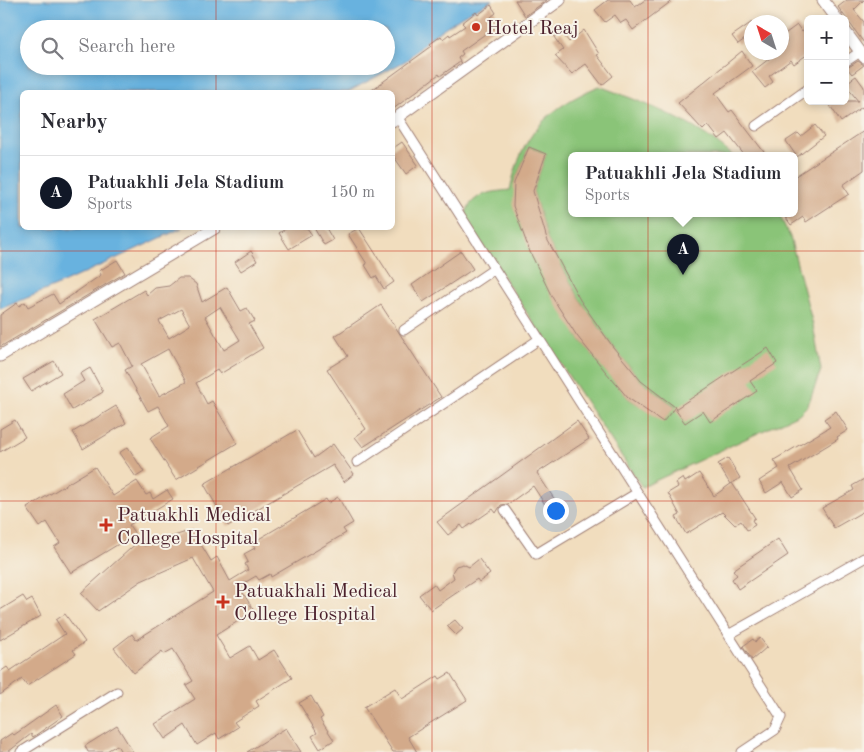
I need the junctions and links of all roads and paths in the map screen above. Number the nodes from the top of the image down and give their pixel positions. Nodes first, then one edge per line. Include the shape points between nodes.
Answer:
1 (560, 0) edge
2 (823, 0) edge
3 (834, 15) edge
4 (849, 36) edge
5 (862, 54) edge
6 (849, 60) edge
7 (804, 92) edge
8 (395, 120) edge
9 (756, 126) dead end
10 (212, 230) edge
11 (494, 269) junction
12 (404, 330) dead end
13 (538, 340) junction
14 (0, 356) edge
15 (357, 462) dead end
16 (636, 493) junction
17 (505, 510) dead end
18 (864, 558) edge
19 (730, 634) junction
20 (117, 692) dead end
21 (21, 752) edge
22 (742, 752) edge

1 - 8 street
2 - 3 street
4 - 5 street
5 - 6 street
7 - 9 street
8 - 11 street
10 - 14 street
11 - 12 street
11 - 13 street
13 - 15 street
13 - 16 street
16 - 17 street via 536,554
16 - 19 street
18 - 19 street
19 - 22 street via 781,717 775,730
20 - 21 street

